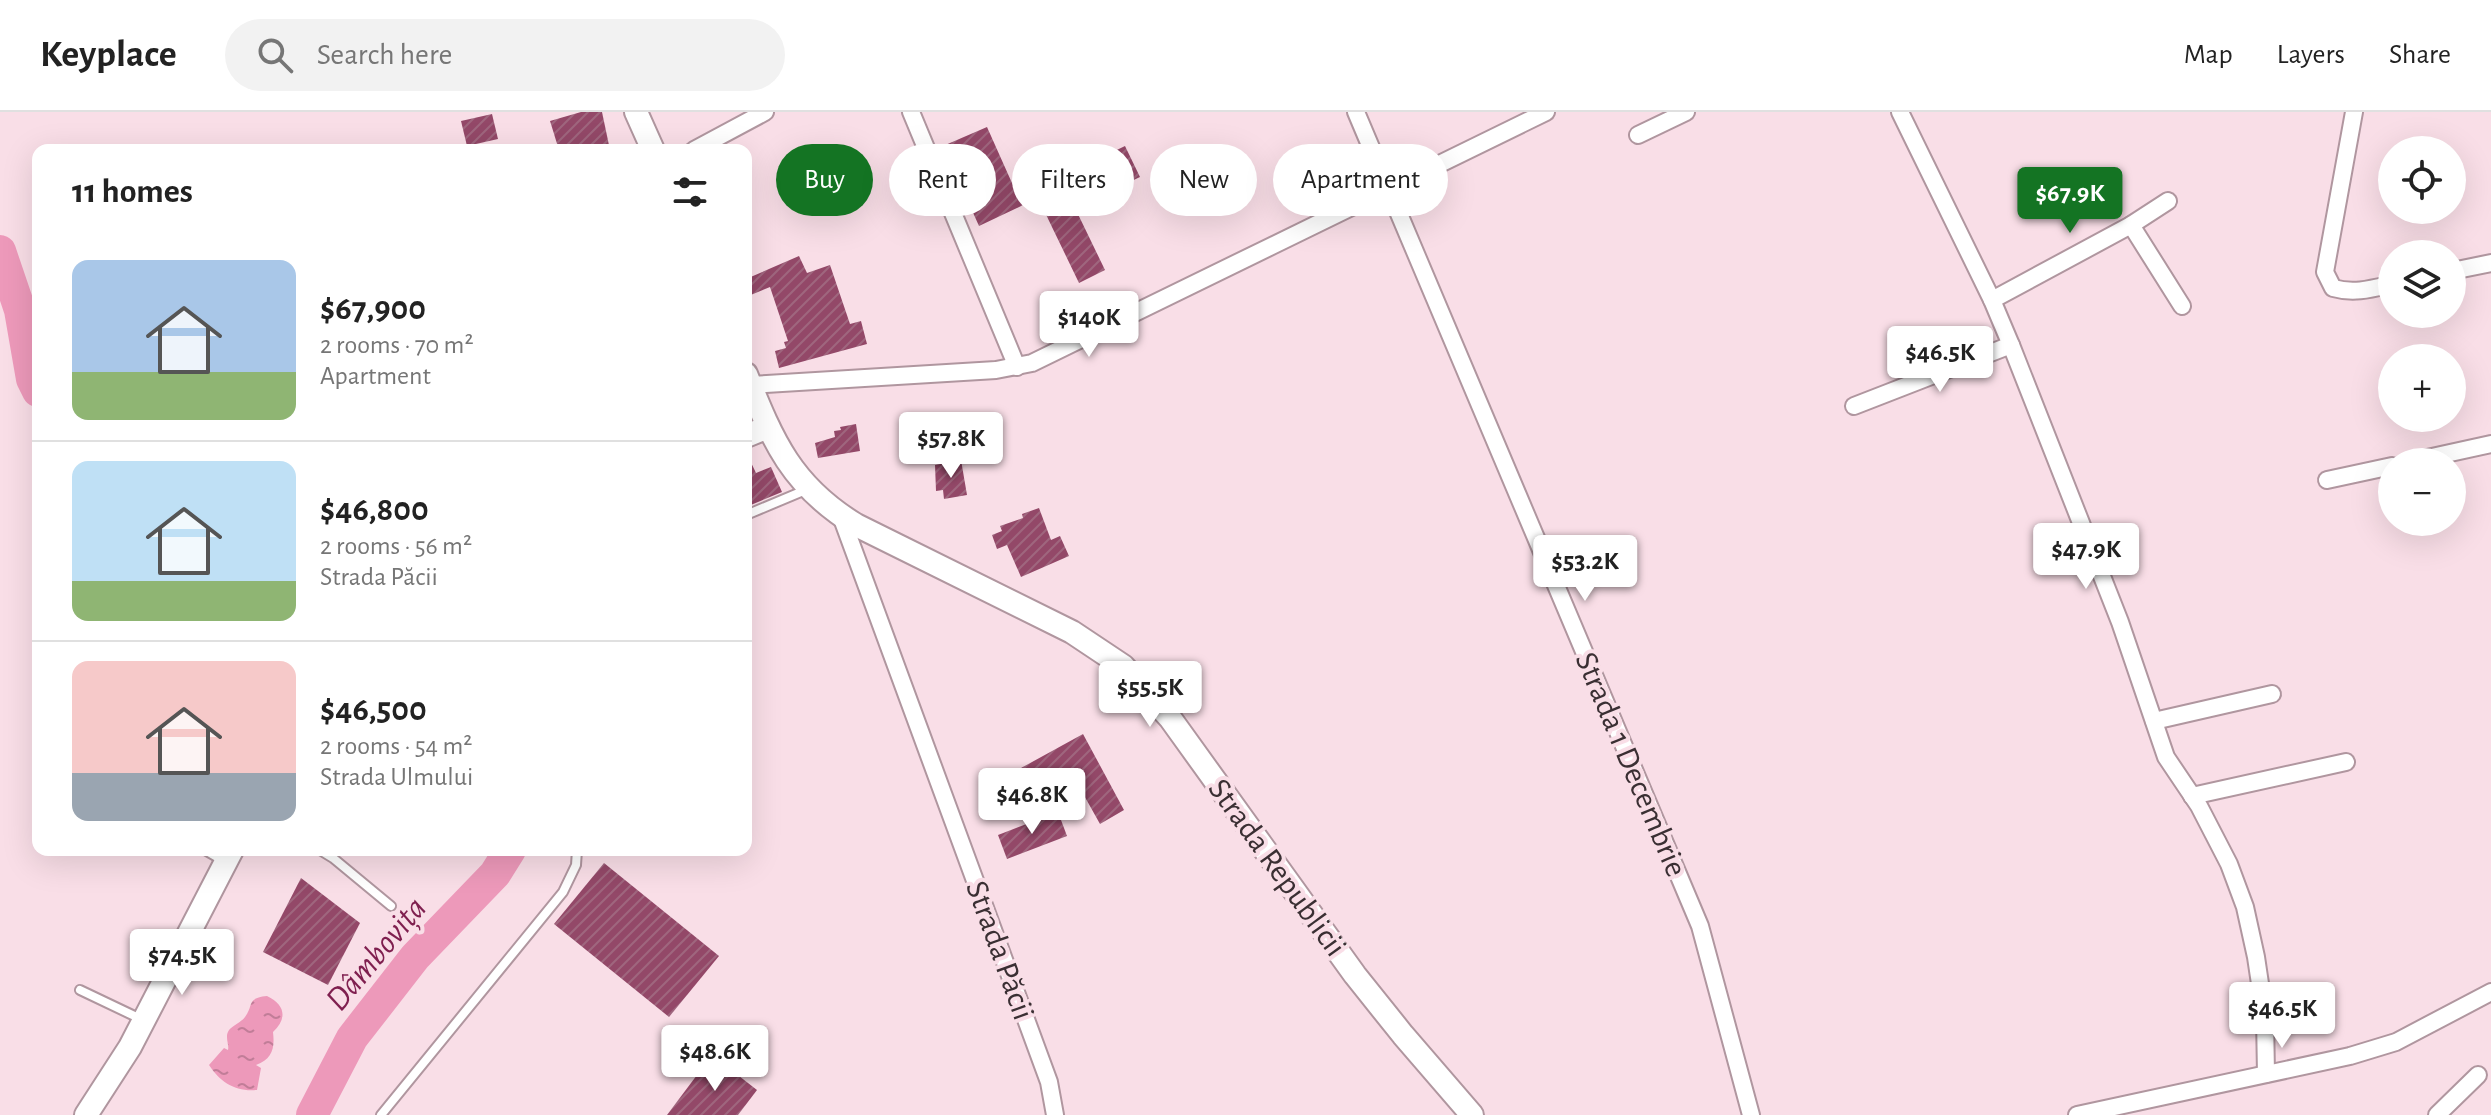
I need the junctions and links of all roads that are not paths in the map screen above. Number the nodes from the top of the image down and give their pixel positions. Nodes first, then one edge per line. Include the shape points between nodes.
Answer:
1 (636, 112) edge
2 (765, 112) edge
3 (911, 112) edge
4 (1356, 112) edge
5 (1546, 112) edge
6 (1686, 112) edge
7 (1900, 112) edge
8 (2354, 112) edge
9 (1638, 135) dead end
10 (650, 144) edge
11 (705, 144) edge
12 (1370, 144) edge
13 (1448, 161) edge
14 (2168, 201) dead end
15 (1336, 216) edge
16 (1400, 216) edge
17 (2131, 225) junction
18 (2491, 263) edge
19 (2466, 268) edge
20 (2378, 287) edge
21 (1992, 300) junction
22 (2182, 306) dead end
23 (2011, 345) junction
24 (1017, 367) junction
25 (752, 379) edge
26 (752, 389) edge
27 (1854, 406) dead end
28 (768, 427) junction
29 (752, 434) edge
30 (2491, 444) edge
31 (2466, 449) edge
32 (2378, 469) edge
33 (2327, 480) dead end
34 (809, 489) junction
35 (752, 513) edge
36 (841, 516) junction
37 (2272, 694) dead end
38 (2154, 721) junction
39 (2346, 762) dead end
40 (2192, 796) junction
41 (228, 856) edge
42 (329, 856) edge
43 (577, 856) edge
44 (391, 906) dead end
45 (80, 990) dead end
46 (2491, 992) edge
47 (144, 1021) junction
48 (2266, 1074) junction
49 (2478, 1075) dead end
50 (86, 1115) edge
51 (381, 1115) edge
52 (1055, 1115) edge
53 (1472, 1115) edge
54 (1751, 1115) edge
55 (2077, 1115) edge
56 (2437, 1115) edge

1 - 10 main road
2 - 11 street
3 - 24 street
4 - 12 street, Strada 1 Decembrie
5 - 13 street
6 - 9 street
7 - 21 street
8 - 20 street via 2325,272 2333,288 2357,292
14 - 17 street
15 - 24 street
16 - 54 street, Strada 1 Decembrie via 1700,926
17 - 21 street
17 - 22 street
18 - 19 street
21 - 23 street
23 - 27 street
23 - 38 street
24 - 25 street
26 - 28 main road, Strada Republicii
28 - 29 main road
28 - 34 main road, Strada Republicii
30 - 31 street
32 - 33 street
34 - 35 lane
34 - 36 main road, Strada Republicii
36 - 52 street, Strada Păcii via 1049,1082
36 - 53 main road, Strada Republicii via 1072,632 1123,666 1170,718 1355,975
37 - 38 street
38 - 40 street via 2166,757
39 - 40 street
40 - 48 street via 2229,864 2245,907 2265,1017
41 - 47 main road
42 - 44 lane
43 - 51 lane via 563,892
45 - 47 lane
46 - 48 street via 2396,1042
47 - 50 main road
48 - 55 street
49 - 56 street

